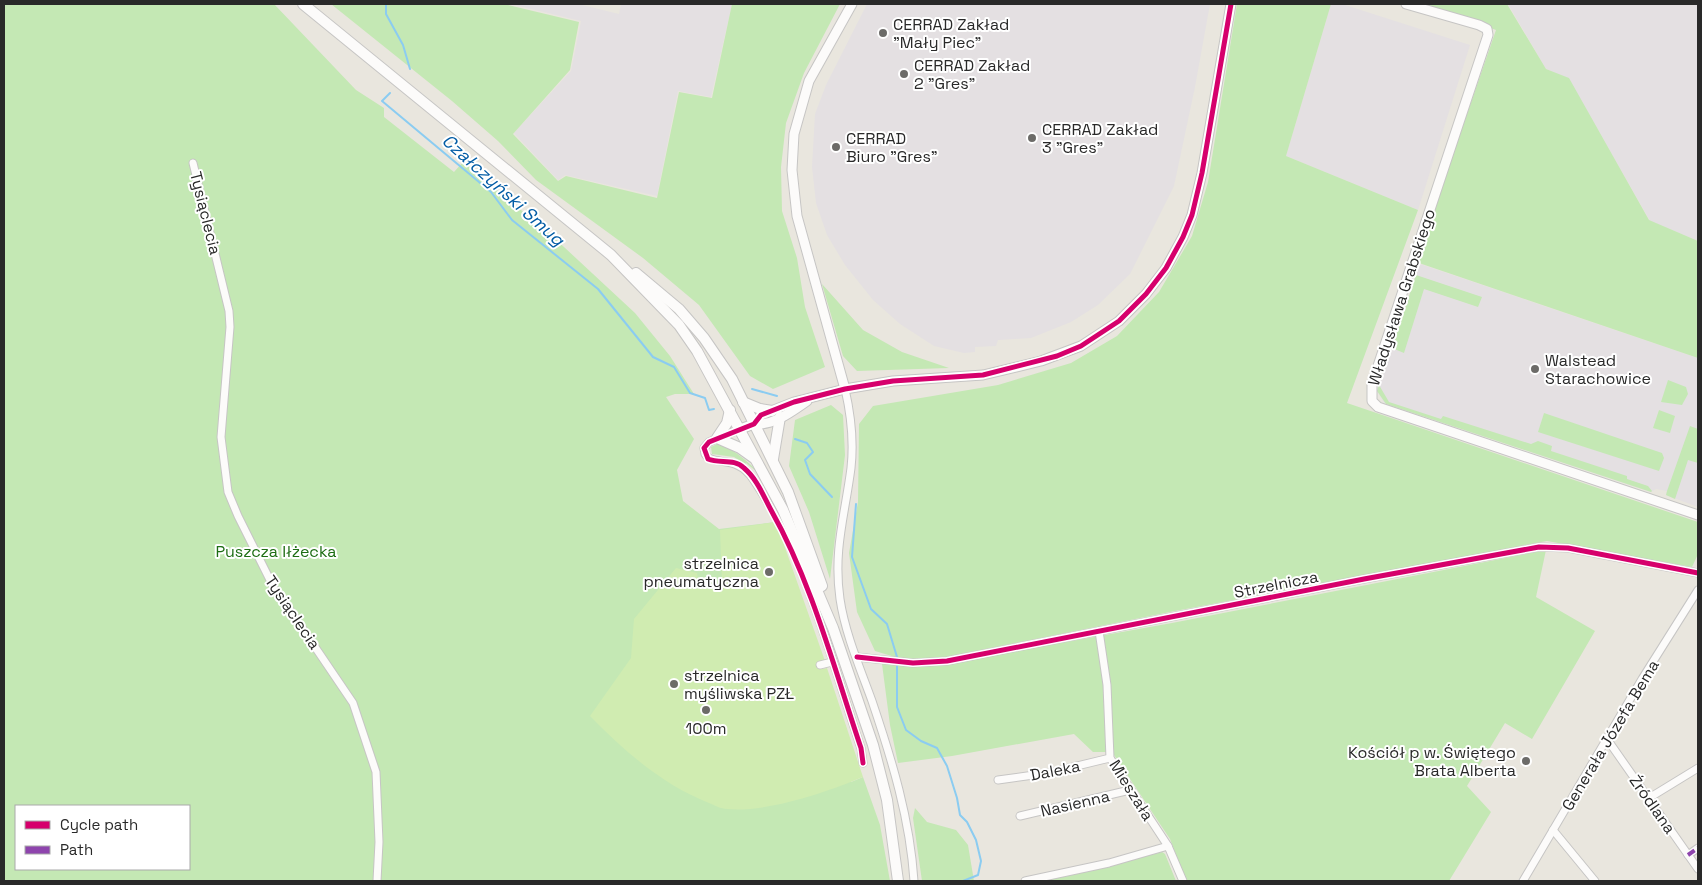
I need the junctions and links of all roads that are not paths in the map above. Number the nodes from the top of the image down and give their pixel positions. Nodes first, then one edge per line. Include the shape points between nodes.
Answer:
1 (303, 4) edge
2 (852, 4) edge
3 (1231, 4) edge
4 (1406, 4) edge
5 (193, 163) dead end
6 (616, 259) junction
7 (845, 389) junction
8 (743, 402) junction
9 (730, 410) junction
10 (776, 414) junction
11 (754, 424) junction
12 (740, 429) junction
13 (717, 438) junction
14 (773, 460) junction
15 (758, 462) junction
16 (1698, 515) edge
17 (1698, 574) edge
18 (1698, 590) edge
19 (833, 628) junction
20 (1099, 631) junction
21 (857, 658) junction
22 (832, 662) junction
23 (820, 666) dead end
24 (1607, 739) junction
25 (1110, 758) junction
26 (863, 763) dead end
27 (1698, 768) edge
28 (998, 780) dead end
29 (1130, 790) junction
30 (1649, 798) junction
31 (1020, 816) dead end
32 (1554, 830) junction
33 (1168, 846) junction
34 (1698, 848) edge
35 (1688, 854) junction
36 (1698, 869) edge
37 (377, 881) edge
38 (898, 881) edge
39 (914, 881) edge
40 (1025, 881) edge
41 (1183, 881) edge
42 (1523, 881) edge
43 (1595, 881) edge

1 - 6 main road
2 - 7 street via 809,81 794,134 792,170 797,216
3 - 7 street via 1192,215 1170,262 1128,314 1081,346 1040,360 974,376 893,381
4 - 16 street, Władysława Grabskiego via 1479,25 1486,29 1488,35 1372,384 1372,401 1378,407
5 - 37 street, Tysiąclecia via 229,311 221,437 228,492 276,592 353,703 376,772
6 - 8 main road via 679,308 718,358
6 - 9 main road via 679,325
7 - 10 street via 794,402
7 - 21 street via 852,423 852,446 837,549 838,582 840,602
8 - 10 main road
8 - 11 main road
9 - 12 main road
9 - 13 main road
10 - 11 street via 761,415
10 - 14 main road
11 - 12 street
11 - 14 main road
12 - 13 street
12 - 15 main road
13 - 15 main road via 740,448
13 - 22 street via 706,444 705,454 713,461 741,466 758,486 792,552
14 - 19 main road via 805,534
15 - 19 main road via 792,527
17 - 20 street, Strzelnicza via 1576,549 1539,547
18 - 24 street, Generała Józefa Bema
19 - 38 main road via 873,745 887,800
20 - 21 street, Strzelnicza via 937,662
20 - 25 street, Mieszała via 1107,685
21 - 39 street via 904,808
22 - 23 street
22 - 26 street
24 - 30 street, Źródlana
24 - 32 street, Generała Józefa Bema
25 - 28 street, Daleka via 1048,773
25 - 29 street, Mieszała
27 - 30 street
29 - 31 street, Nasienna
29 - 33 street, Mieszała
30 - 35 street, Źródlana
32 - 42 street, Generała Józefa Bema
32 - 43 street
33 - 40 street
33 - 41 street, Mieszała
34 - 35 street
35 - 36 street, Źródlana

